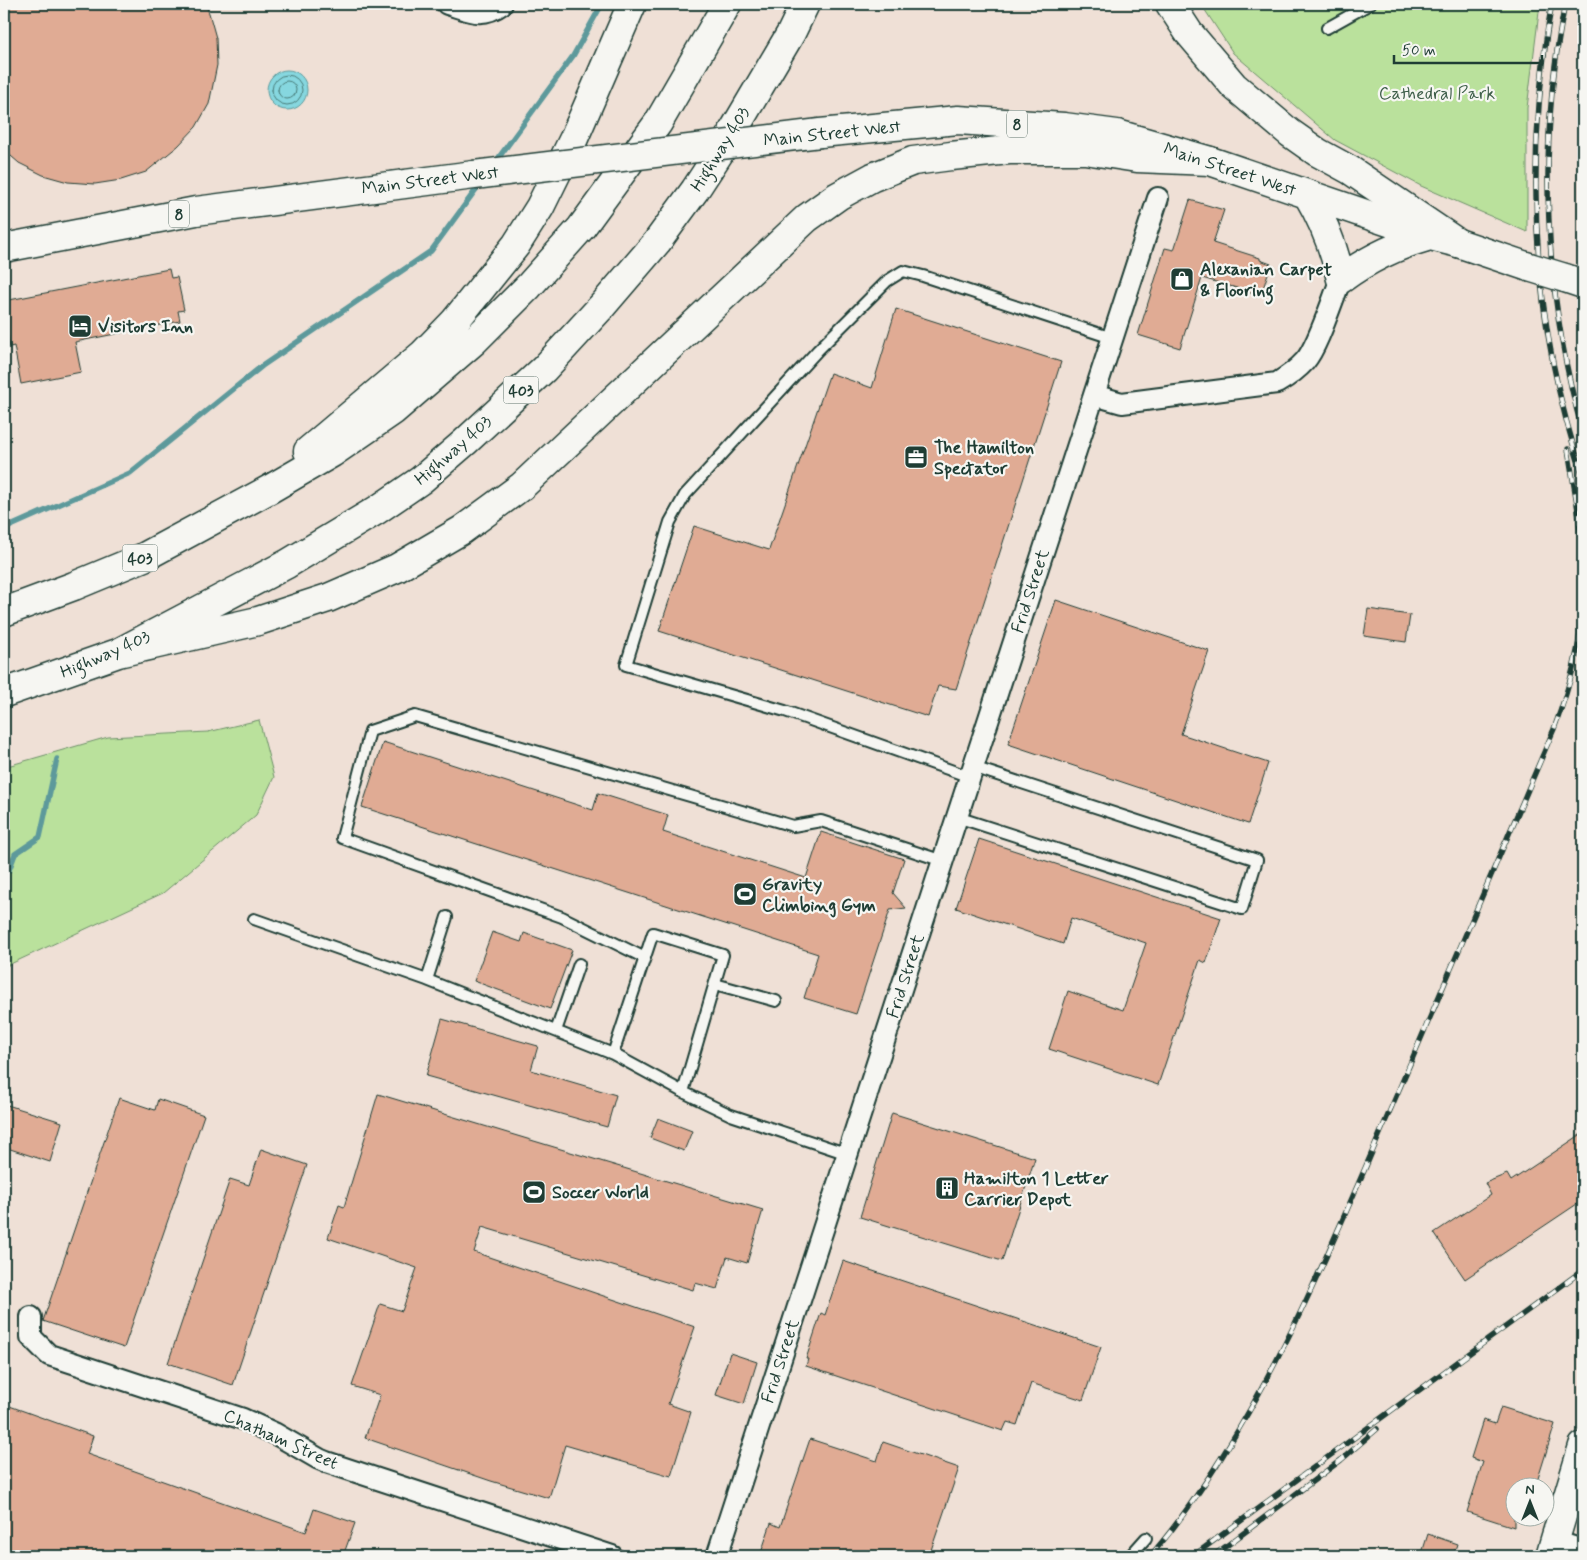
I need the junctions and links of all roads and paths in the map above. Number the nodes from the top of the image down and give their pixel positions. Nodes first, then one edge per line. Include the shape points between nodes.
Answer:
1 (446, 4) edge
2 (502, 4) edge
3 (632, 4) edge
4 (727, 4) edge
5 (805, 4) edge
6 (1170, 4) edge
7 (1370, 4) edge
8 (1327, 28) dead end
9 (1210, 161) junction
10 (1308, 195) junction
11 (1158, 198) dead end
12 (1430, 236) junction
13 (1458, 243) junction
14 (4, 248) edge
15 (1340, 279) junction
16 (1574, 281) edge
17 (1112, 338) junction
18 (1094, 395) junction
19 (270, 490) junction
20 (4, 612) edge
21 (118, 652) junction
22 (4, 693) edge
23 (972, 772) junction
24 (957, 817) junction
25 (943, 861) junction
26 (447, 918) dead end
27 (254, 920) dead end
28 (644, 958) junction
29 (579, 964) dead end
30 (427, 980) junction
31 (715, 984) junction
32 (776, 1001) dead end
33 (556, 1031) junction
34 (613, 1054) junction
35 (683, 1092) junction
36 (848, 1154) junction
37 (31, 1317) dead end
38 (1583, 1446) edge
39 (1146, 1538) dead end
40 (1552, 1549) edge
41 (1583, 1550) edge
42 (612, 1556) edge
43 (716, 1556) edge
44 (1130, 1556) edge

1 - 2 street via 476,13 493,10
3 - 19 main road via 574,138 540,207 516,245 455,321 423,354 311,448
4 - 19 main road, 403 via 658,123 581,228 529,286 473,342 394,411
5 - 21 main road, Highway 403 / 403 via 791,33 696,190 604,305 544,369 421,480 377,510 287,564
6 - 13 main road via 1189,33 1234,86 1290,133
7 - 8 lane
9 - 10 main road, Main Street West / 8
9 - 14 main road, Main Street West / 8, bridge via 1117,134 958,120 474,175 196,211
9 - 21 main road via 1137,158 1085,150 1009,150 913,161 872,177 807,218 522,486 462,530 397,568 328,598 258,621
10 - 12 main road, Main Street West / 8
10 - 15 main road via 1329,236
11 - 17 street, Frid Street
12 - 13 main road, Main Street West / 8
12 - 15 main road via 1405,243 1361,264
13 - 16 main road, Main Street West / 8, bridge
15 - 18 street via 1306,361 1277,383 1122,403
17 - 18 street, Frid Street
17 - 23 lane via 903,271 887,281 818,350 685,495 670,522 626,665 785,711
18 - 23 street, Frid Street
19 - 20 main road, 403 via 144,556
21 - 22 main road, Highway 403 / 403
23 - 24 street, Frid Street
23 - 24 lane via 1257,860 1242,909
24 - 25 street, Frid Street
25 - 28 lane via 821,820 793,826 415,716 370,731 342,838 562,917
25 - 36 street, Frid Street
26 - 30 lane
27 - 30 lane
28 - 31 lane via 653,933 723,955
28 - 34 lane
29 - 33 lane
30 - 33 lane
31 - 32 lane
31 - 35 lane
33 - 34 lane
34 - 35 lane
35 - 36 lane via 731,1115
36 - 43 street, Frid Street
37 - 42 street, Chatham Street via 31,1337 49,1355 243,1419 326,1462
38 - 40 main road
39 - 44 lane
40 - 41 street

